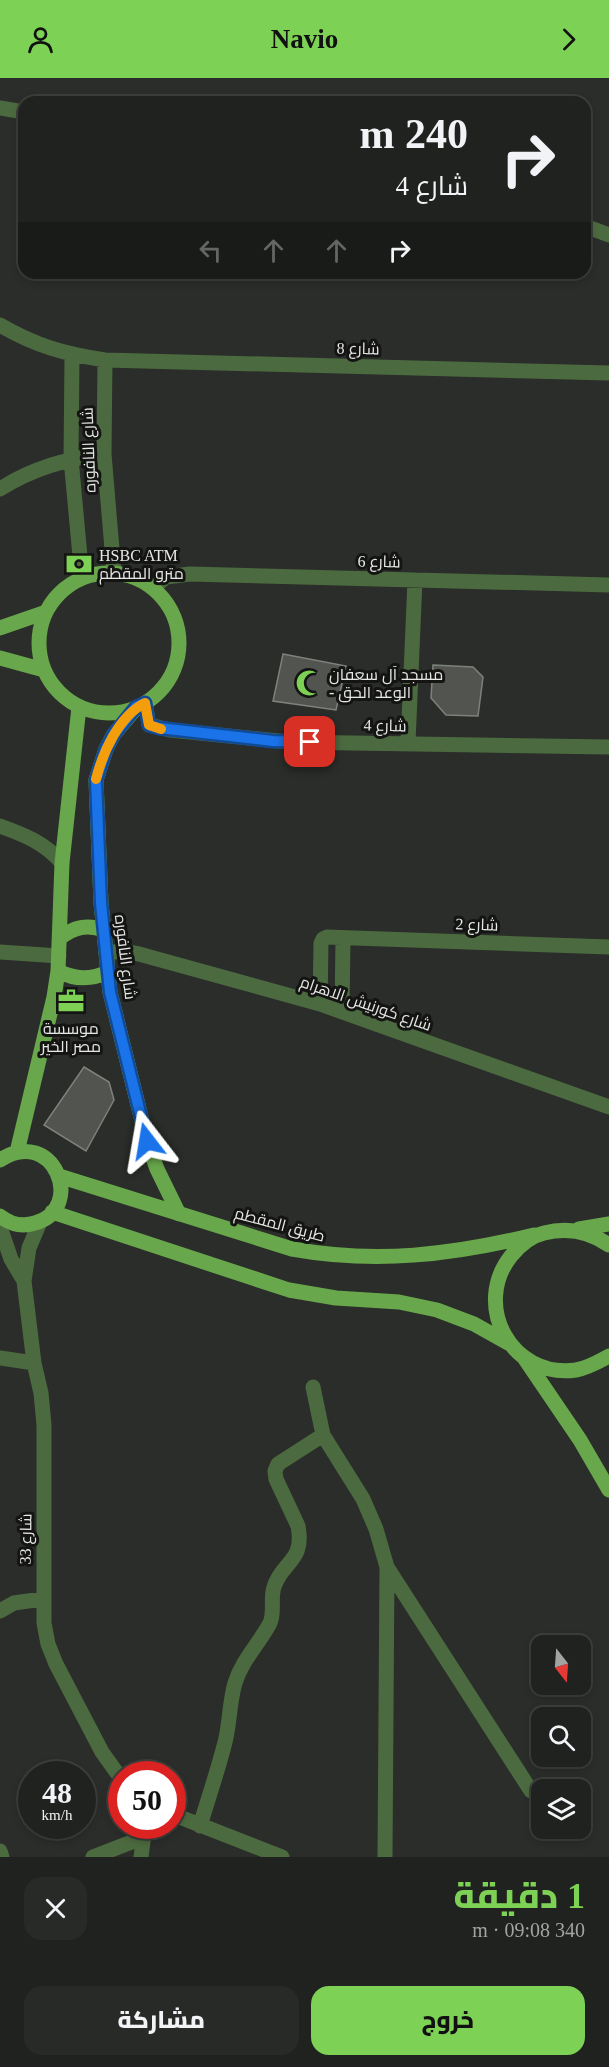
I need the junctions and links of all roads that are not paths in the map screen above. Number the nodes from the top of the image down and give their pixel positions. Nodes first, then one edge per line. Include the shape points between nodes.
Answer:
1 (0, 108) edge
2 (18, 111) edge
3 (591, 228) edge
4 (609, 235) edge
5 (0, 325) edge
6 (72, 355) junction
7 (105, 360) junction
8 (609, 373) edge
9 (104, 454) junction
10 (71, 459) junction
11 (0, 489) edge
12 (114, 573) junction
13 (82, 578) junction
14 (415, 580) junction
15 (609, 585) edge
16 (153, 588) junction
17 (45, 612) junction
18 (0, 628) edge
19 (0, 658) edge
20 (44, 670) junction
21 (141, 705) junction
22 (80, 706) junction
23 (408, 743) junction
24 (609, 747) edge
25 (0, 826) edge
26 (62, 863) junction
27 (104, 930) junction
28 (60, 938) junction
29 (343, 938) junction
30 (609, 947) edge
31 (0, 952) edge
32 (106, 953) junction
33 (59, 963) junction
34 (108, 972) junction
35 (320, 1004) junction
36 (342, 1012) junction
37 (609, 1107) edge
38 (6, 1156) edge
39 (59, 1176) junction
40 (179, 1214) junction
41 (0, 1216) edge
42 (46, 1217) junction
43 (609, 1224) edge
44 (0, 1227) edge
45 (575, 1230) junction
46 (534, 1235) junction
47 (609, 1245) edge
48 (24, 1281) junction
49 (508, 1343) junction
50 (609, 1356) edge
51 (523, 1357) junction
52 (0, 1358) edge
53 (34, 1363) junction
54 (313, 1388) dead end
55 (323, 1436) junction
56 (609, 1490) edge
57 (387, 1567) junction
58 (0, 1593) edge
59 (42, 1599) junction
60 (14, 1603) junction
61 (0, 1611) edge
62 (108, 1761) edge
63 (531, 1791) dead end
64 (186, 1820) edge
65 (200, 1826) junction
66 (130, 1839) edge
67 (143, 1839) edge
68 (0, 1851) edge
69 (2, 1857) edge
70 (93, 1857) edge
71 (141, 1857) edge
72 (282, 1857) edge
73 (385, 1857) edge

1 - 2 street
3 - 4 street
5 - 6 street via 39,345
6 - 7 street
6 - 10 street, شارع النافوره
7 - 8 street, شارع 8
7 - 9 street, شارع النافوره
9 - 10 street
9 - 12 street, شارع النافوره
10 - 11 street via 32,471
10 - 13 street, شارع النافوره
12 - 13 main road
12 - 16 main road via 141,580
13 - 17 main road via 57,595
14 - 15 street, شارع 6
14 - 16 street, شارع 6 via 190,574 166,577
14 - 23 street
16 - 21 main road via 173,615 179,647 172,673 156,695
17 - 18 main road
17 - 20 main road via 39,635
19 - 20 main road
20 - 22 main road via 55,688
21 - 22 main road via 114,713
21 - 23 street, شارع 4 via 149,725 170,730 289,742
21 - 27 main road, شارع النافوره via 114,734 96,780
22 - 26 main road
23 - 24 street, شارع 4
25 - 26 street via 40,843
26 - 28 main road
27 - 28 main road via 85,926
27 - 32 main road, شارع النافوره
28 - 33 main road
29 - 30 street, شارع 2
29 - 35 street, شارع 2 via 327,937 321,943
29 - 36 street
31 - 33 street
32 - 34 main road, شارع النافوره
32 - 35 street, شارع كورنيش الاهرام via 139,954
33 - 34 main road via 66,975 83,979
33 - 38 main road via 54,997
34 - 40 main road, شارع النافوره via 147,1141
35 - 36 street, شارع كورنيش الاهرام
36 - 37 street, شارع كورنيش الاهرام
38 - 39 main road via 39,1154
39 - 40 main road, طريق المقطم
39 - 42 main road via 60,1199
40 - 46 main road, طريق المقطم via 292,1249 329,1255 434,1254
41 - 42 main road via 24,1225
42 - 48 street, شارع 33 via 29,1248
42 - 49 main road via 289,1290 437,1310
43 - 45 main road
44 - 48 street, شارع 33
45 - 46 main road, طريق المقطم
45 - 47 main road
46 - 49 main road via 504,1264 496,1283 495,1304
48 - 53 street, شارع 33
49 - 51 main road
50 - 51 main road via 576,1370 539,1366
51 - 56 main road
52 - 53 street
53 - 59 street, شارع 33 via 44,1425
54 - 55 street
55 - 57 street via 363,1498
55 - 65 street via 278,1464 275,1471 298,1526 298,1550 277,1580 269,1624 239,1672 224,1746
57 - 63 street
57 - 73 street
58 - 60 street
59 - 60 street
59 - 62 street, شارع 33 via 48,1644 56,1665
60 - 61 street
64 - 65 street
65 - 72 street
66 - 70 street
67 - 71 street
68 - 69 street

